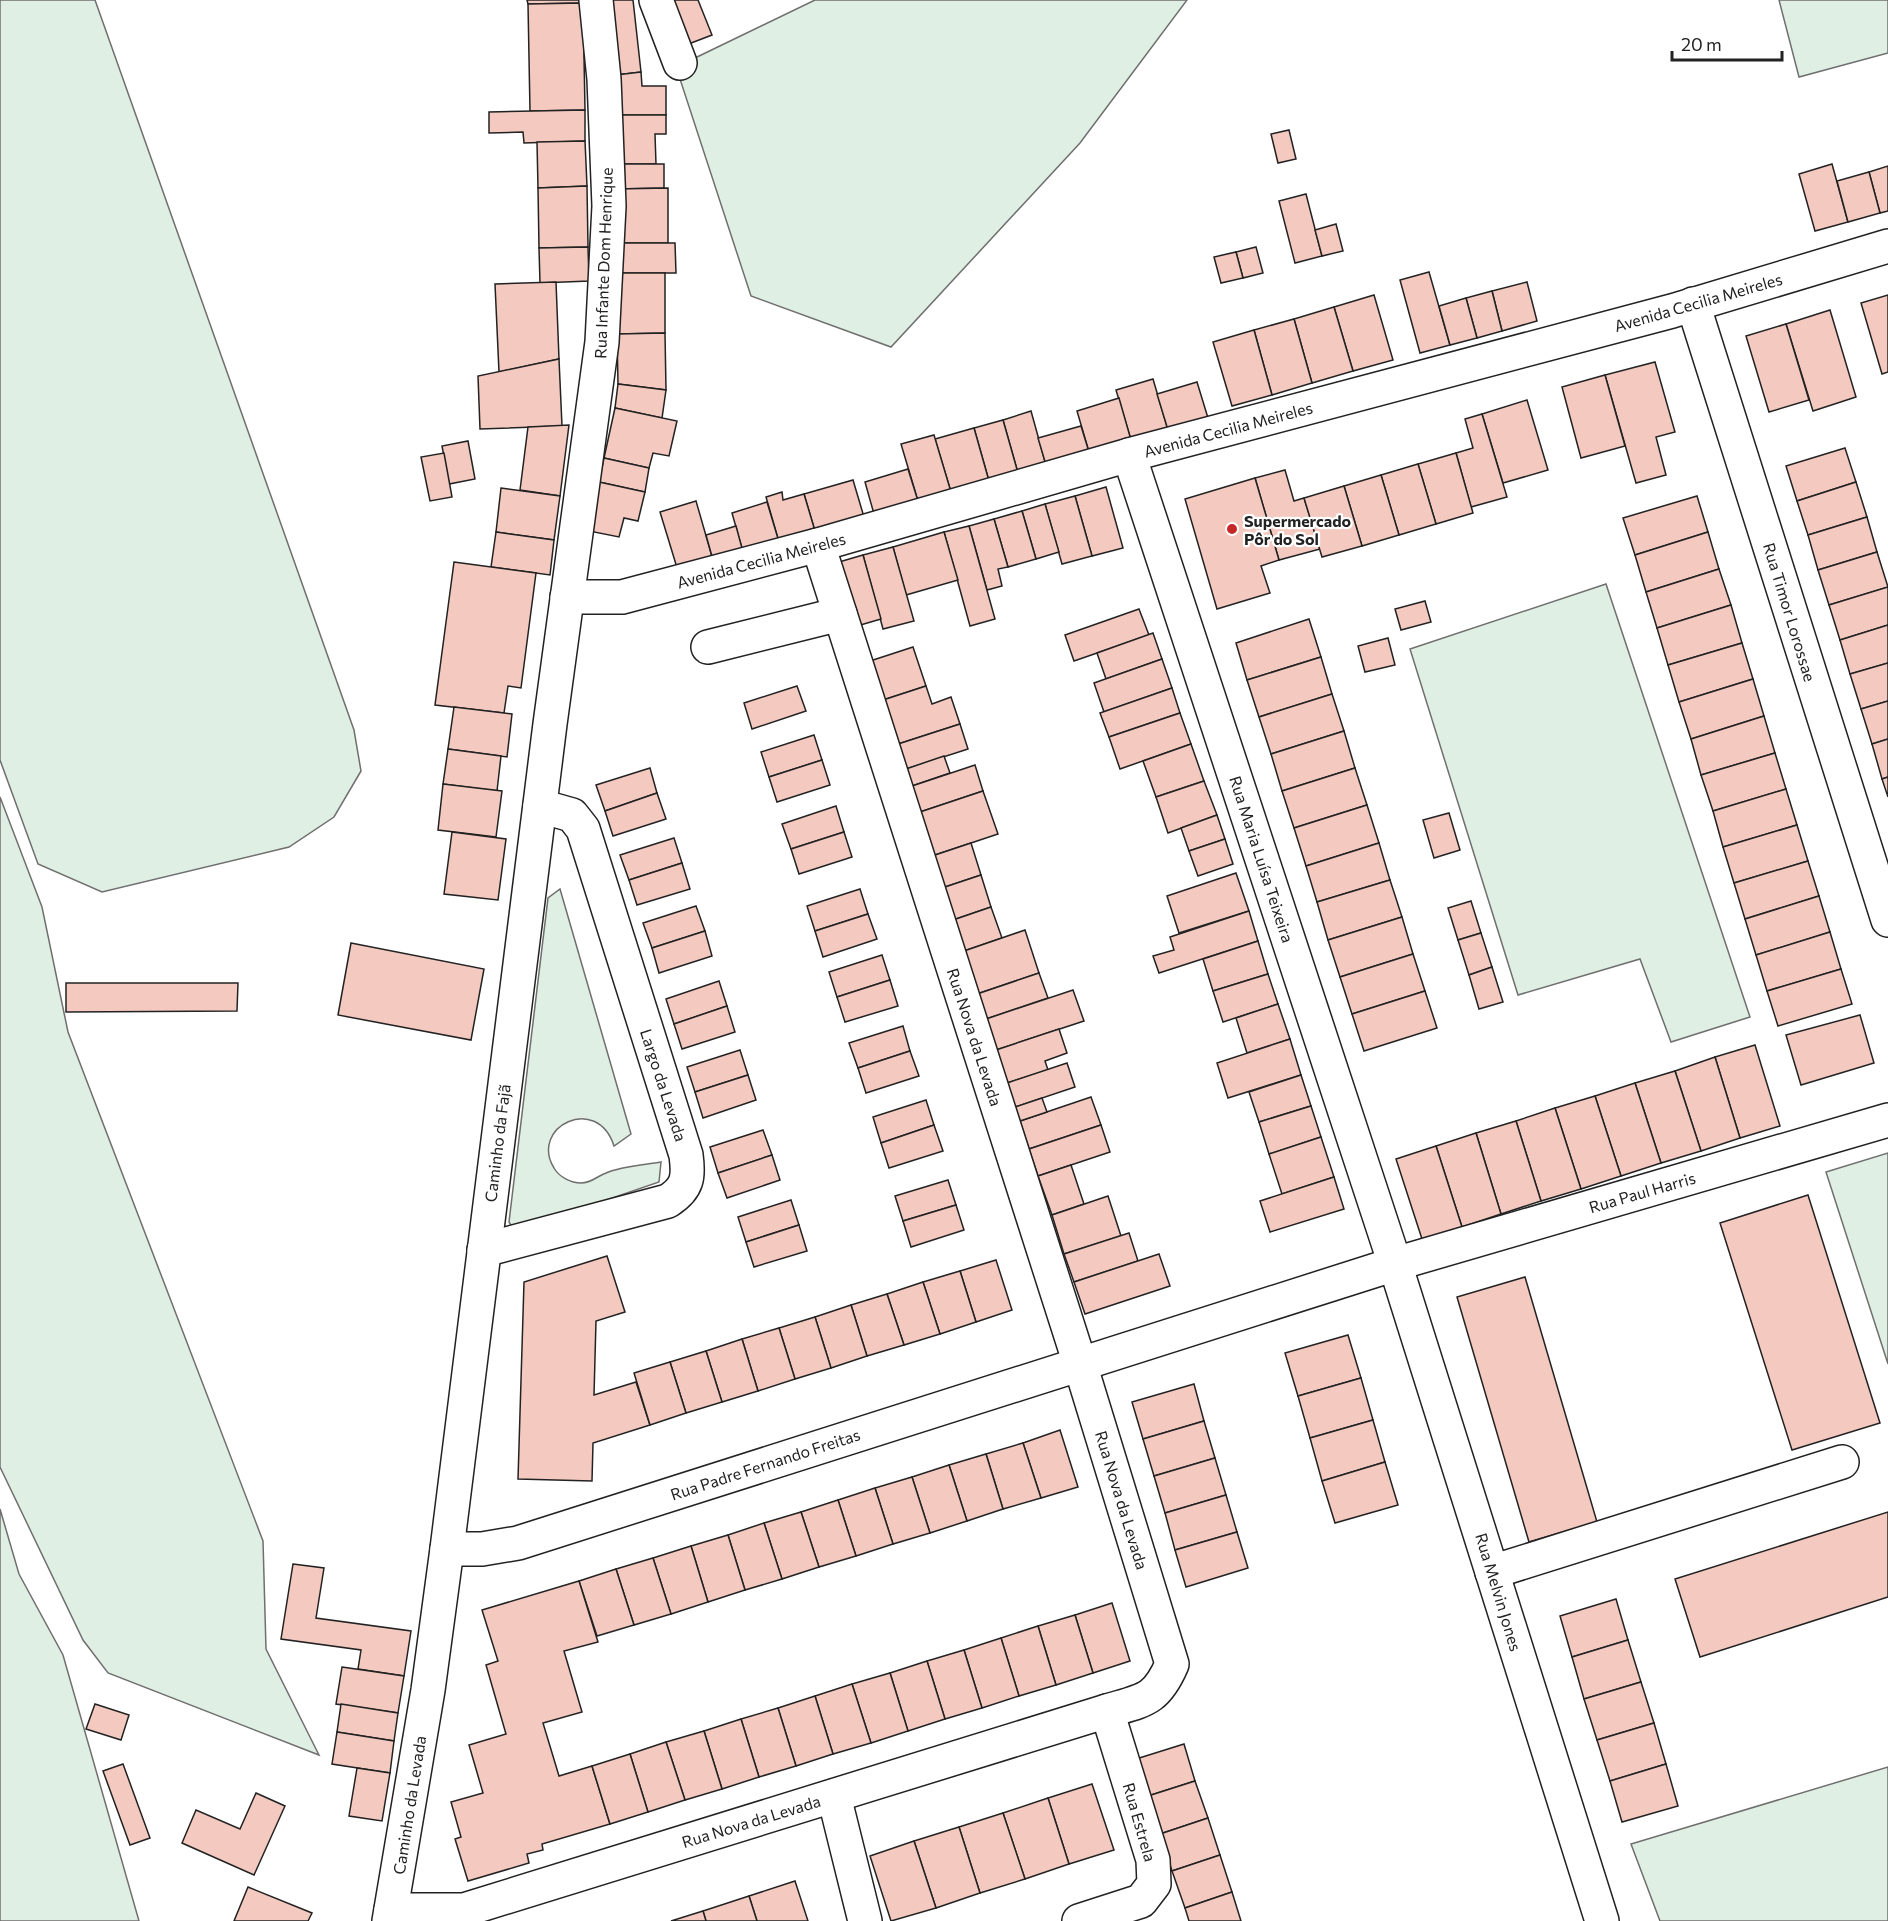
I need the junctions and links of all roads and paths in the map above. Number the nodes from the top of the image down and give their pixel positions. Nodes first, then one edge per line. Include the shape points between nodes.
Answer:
1 (596, 0) edge
2 (656, 0) edge
3 (680, 63) dead end
4 (1888, 246) edge
5 (1693, 304) junction
6 (1129, 455) junction
7 (818, 545) junction
8 (567, 597) junction
9 (840, 614) junction
10 (708, 647) dead end
11 (540, 806) junction
12 (1888, 920) edge
13 (1888, 1120) edge
14 (484, 1250) junction
15 (1395, 1264) junction
16 (1080, 1364) junction
17 (1842, 1462) dead end
18 (447, 1549) junction
19 (1492, 1572) junction
20 (428, 1690) joint
21 (1107, 1711) junction
22 (834, 1796) junction
23 (508, 1909) edge
24 (390, 1916) edge
25 (865, 1921) edge
26 (1079, 1921) edge
27 (1602, 1921) edge

1 - 8 street, Rua Infante Dom Henrique via 608,183 602,342
2 - 3 street
4 - 5 street, Avenida Cecilia Meireles
5 - 6 street, Avenida Cecilia Meireles
5 - 12 street, Rua Timor Lorossae
6 - 7 street, Avenida Cecilia Meireles
6 - 15 street, Rua Maria Luísa Teixeira
7 - 8 street, Avenida Cecilia Meireles via 622,597
7 - 9 street, Rua Nova da Levada
8 - 11 street, Caminho da Fajã
9 - 10 street
9 - 16 street, Rua Nova da Levada
11 - 14 street, Caminho da Fajã
11 - 14 street, Largo da Levada via 572,815 583,829 687,1155 689,1177 681,1192 668,1201
13 - 15 street, Rua Paul Harris
14 - 18 street, Caminho da Fajã
15 - 16 street, Rua Paul Harris
15 - 19 street, Rua Melvin Jones
16 - 18 street, Rua Padre Fernando Freitas via 518,1543
16 - 21 street, Rua Nova da Levada via 1172,1664 1161,1688 1142,1700
17 - 19 street
18 - 20 street, Caminho da Fajã
19 - 27 street, Rua Melvin Jones
20 - 24 street, Caminho da Levada
21 - 22 street, Rua Nova da Levada
21 - 26 street, Rua Estrela via 1153,1860 1154,1884 1141,1901
22 - 23 street, Rua Nova da Levada
22 - 25 street
23 - 24 street, Rua Nova da Levada

